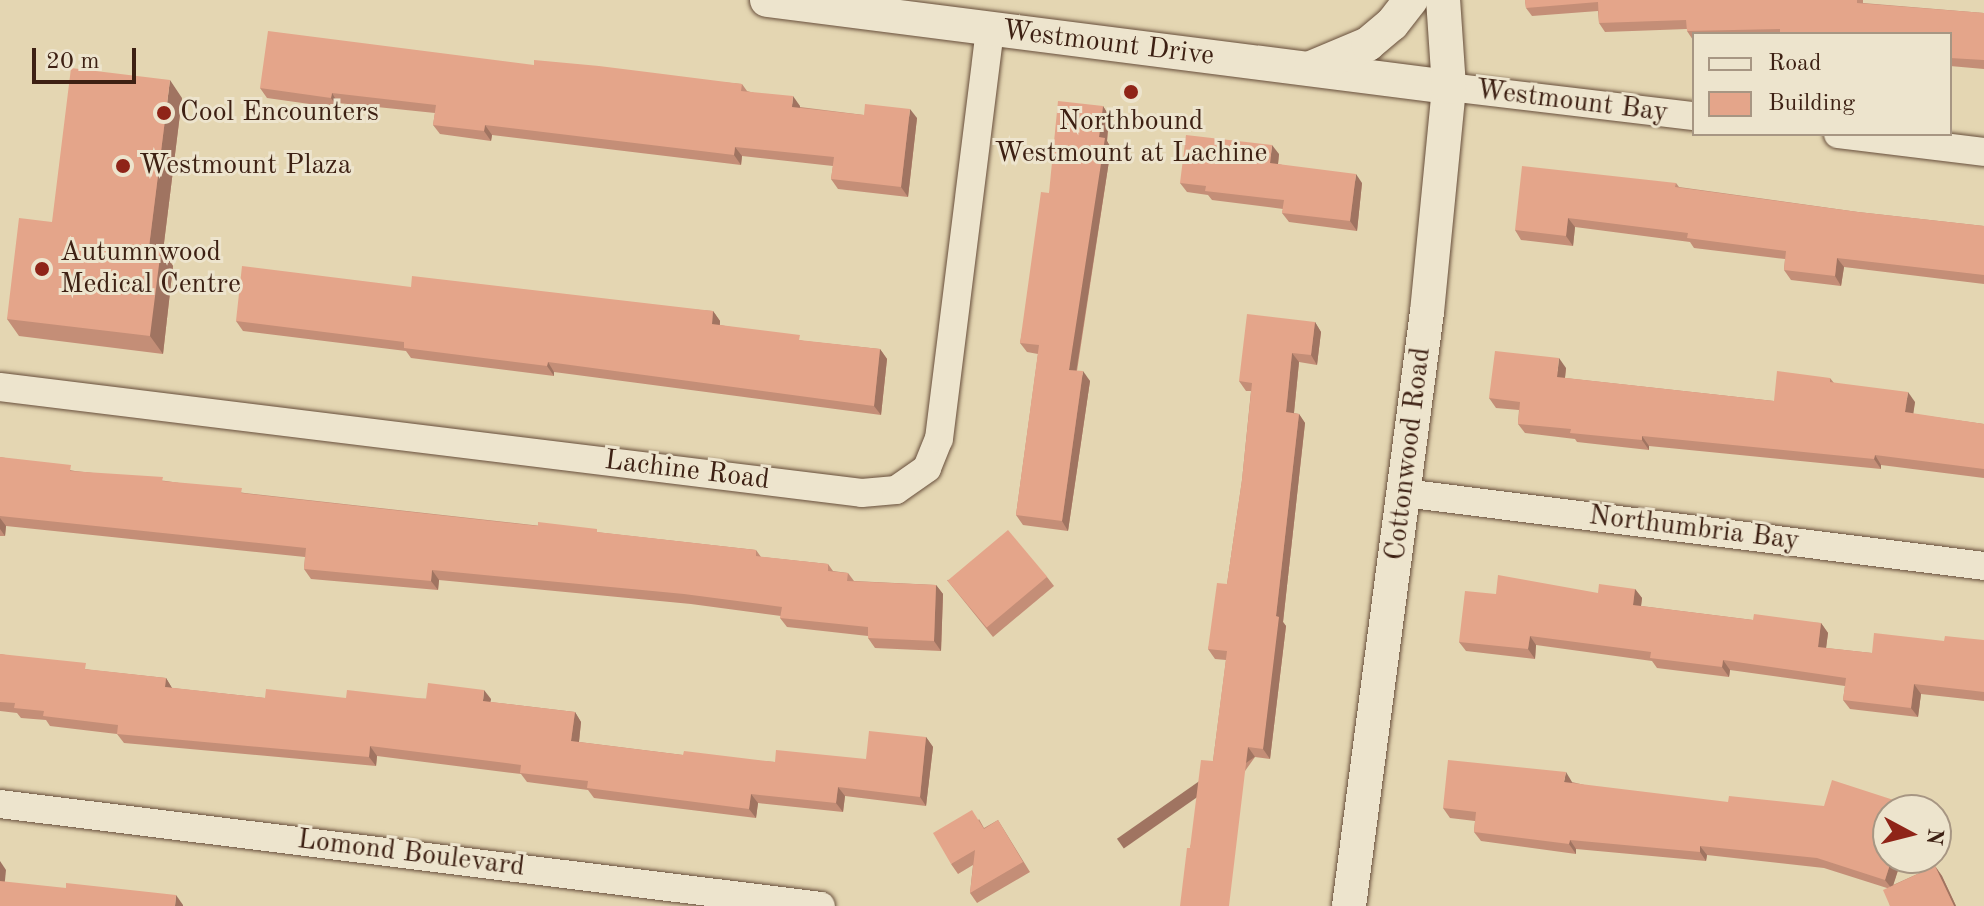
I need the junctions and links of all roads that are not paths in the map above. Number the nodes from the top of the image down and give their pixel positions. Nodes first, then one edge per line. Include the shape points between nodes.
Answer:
1 (767, 0) edge
2 (1411, 0) edge
3 (1443, 0) edge
4 (990, 29) junction
5 (1306, 69) junction
6 (1449, 87) junction
7 (1692, 116) edge
8 (1854, 136) edge
9 (1984, 152) edge
10 (0, 387) edge
11 (1404, 493) junction
12 (1984, 566) edge
13 (0, 804) edge
14 (821, 906) edge
15 (1353, 906) edge

1 - 4 street, Westmount Drive
2 - 5 street via 1368,44
3 - 6 street, Cottonwood Road
4 - 5 street, Westmount Drive
4 - 10 street, Lachine Road via 939,439 927,468 896,490 862,493
5 - 6 street, Westmount Drive
6 - 7 street, Westmount Bay
6 - 11 street, Cottonwood Road
8 - 9 street
11 - 12 street, Northumbria Bay
11 - 15 street, Cottonwood Road
13 - 14 street, Lomond Boulevard

